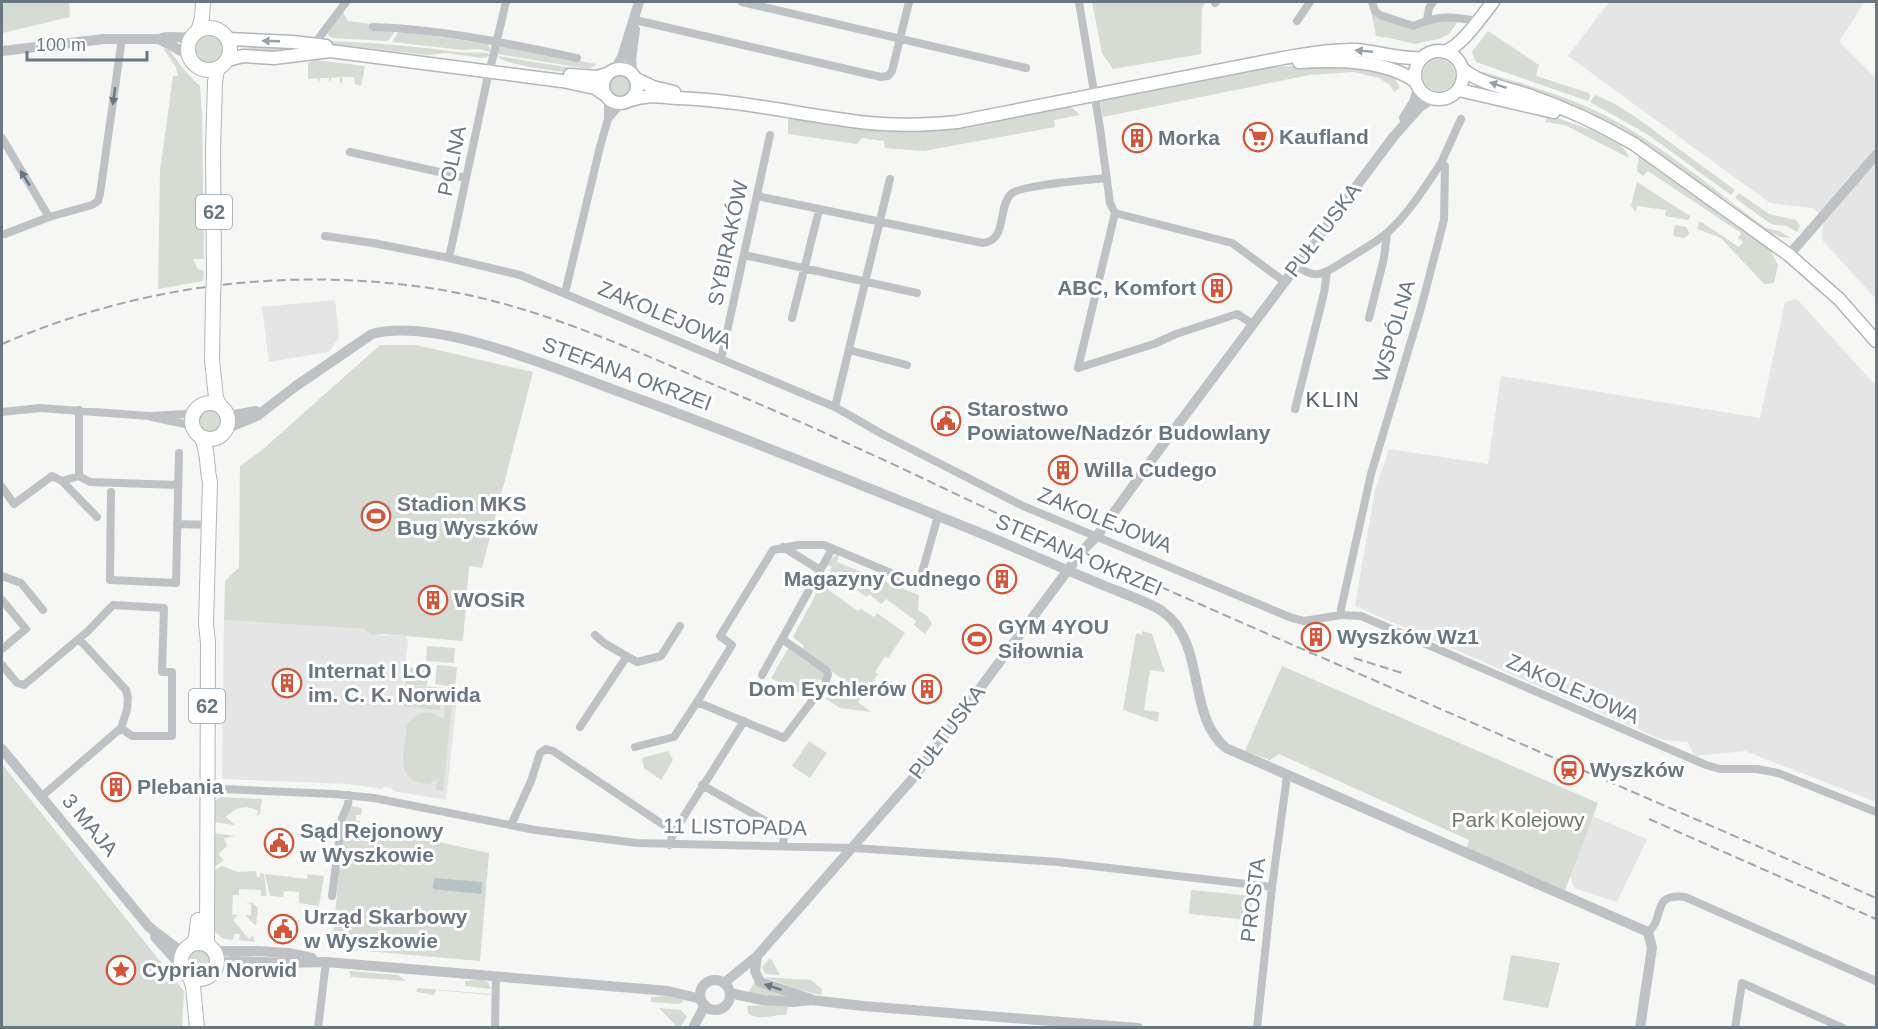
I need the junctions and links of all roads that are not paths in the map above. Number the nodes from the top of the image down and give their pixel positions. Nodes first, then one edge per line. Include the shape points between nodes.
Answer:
1 (202, 2) edge
2 (211, 2) edge
3 (346, 2) edge
4 (506, 2) edge
5 (639, 2) edge
6 (742, 2) edge
7 (909, 2) edge
8 (1079, 2) edge
9 (1310, 2) edge
10 (1372, 2) edge
11 (1433, 2) edge
12 (1493, 2) edge
13 (635, 20) junction
14 (1427, 20) junction
15 (1297, 21) dead end
16 (1478, 21) junction
17 (373, 27) dead end
18 (195, 33) junction
19 (223, 34) junction
20 (122, 38) junction
21 (900, 38) junction
22 (159, 39) junction
23 (496, 42) junction
24 (314, 44) junction
25 (2, 51) edge
26 (1444, 52) junction
27 (188, 54) junction
28 (303, 54) junction
29 (577, 58) dead end
30 (1422, 58) junction
31 (1267, 62) junction
32 (222, 65) junction
33 (1461, 66) junction
34 (198, 68) junction
35 (490, 68) junction
36 (1026, 68) dead end
37 (611, 72) junction
38 (635, 77) junction
39 (1417, 85) junction
40 (1459, 90) junction
41 (1094, 94) junction
42 (606, 96) junction
43 (695, 98) junction
44 (1432, 99) junction
45 (626, 102) junction
46 (608, 119) junction
47 (1461, 119) dead end
48 (1591, 121) junction
49 (770, 135) dead end
50 (1394, 136) junction
51 (2, 138) edge
52 (213, 150) junction
53 (350, 152) dead end
54 (1876, 155) edge
55 (1441, 163) junction
56 (466, 178) junction
57 (1107, 178) junction
58 (890, 179) dead end
59 (757, 196) junction
60 (819, 210) junction
61 (1115, 213) junction
62 (49, 217) junction
63 (880, 223) junction
64 (5, 234) dead end
65 (1387, 234) junction
66 (324, 236) dead end
67 (744, 255) junction
68 (1789, 255) junction
69 (449, 258) junction
70 (1297, 266) junction
71 (804, 269) junction
72 (1327, 272) junction
73 (1285, 282) junction
74 (866, 283) junction
75 (565, 293) junction
76 (917, 294) dead end
77 (792, 318) dead end
78 (1369, 318) dead end
79 (1253, 324) junction
80 (1876, 341) edge
81 (849, 350) junction
82 (721, 359) junction
83 (212, 360) junction
84 (907, 365) dead end
85 (199, 407) junction
86 (835, 407) junction
87 (265, 408) junction
88 (222, 409) junction
89 (1295, 409) dead end
90 (79, 410) junction
91 (2, 412) edge
92 (149, 416) junction
93 (197, 432) junction
94 (222, 433) junction
95 (179, 453) dead end
96 (79, 476) junction
97 (62, 481) junction
98 (210, 482) junction
99 (178, 485) junction
100 (2, 487) edge
101 (111, 492) dead end
102 (938, 516) junction
103 (98, 517) dead end
104 (177, 524) junction
105 (209, 525) junction
106 (1097, 536) junction
107 (782, 547) junction
108 (832, 549) junction
109 (820, 570) junction
110 (1068, 570) junction
111 (2, 576) edge
112 (2, 600) edge
113 (43, 610) dead end
114 (1341, 615) junction
115 (680, 626) dead end
116 (595, 635) dead end
117 (79, 639) junction
118 (782, 639) junction
119 (2, 649) edge
120 (627, 656) junction
121 (2, 665) edge
122 (762, 675) dead end
123 (697, 702) junction
124 (744, 721) junction
125 (580, 727) dead end
126 (121, 728) junction
127 (635, 747) dead end
128 (2, 749) edge
129 (1287, 776) junction
130 (702, 786) junction
131 (204, 788) junction
132 (349, 795) junction
133 (41, 797) junction
134 (1876, 812) edge
135 (511, 825) junction
136 (674, 832) junction
137 (669, 844) junction
138 (783, 846) junction
139 (854, 848) junction
140 (1272, 887) junction
141 (332, 896) dead end
142 (148, 927) junction
143 (1648, 932) junction
144 (200, 948) junction
145 (757, 956) junction
146 (326, 962) junction
147 (186, 972) junction
148 (211, 972) junction
149 (496, 976) junction
150 (1876, 981) edge
151 (728, 989) junction
152 (705, 1000) junction
153 (762, 1000) junction
154 (811, 1000) junction
155 (724, 1006) junction
156 (197, 1028) edge
157 (318, 1028) edge
158 (495, 1028) edge
159 (694, 1028) edge
160 (1138, 1028) edge
161 (1257, 1028) edge
162 (1640, 1028) edge
163 (1735, 1028) edge
164 (1844, 1028) edge

1 - 18 main road via 202,18
2 - 19 main road, 62 via 212,18
3 - 24 street
4 - 23 street, POLNA
5 - 13 street
6 - 21 street
7 - 21 street
8 - 41 street
9 - 15 street
10 - 14 street via 1380,15 1413,26
11 - 14 street
12 - 16 main road
13 - 21 street via 881,77 892,71
13 - 37 street via 621,59
13 - 38 street
14 - 16 street via 1455,16
16 - 26 main road
16 - 33 main road via 1463,48
17 - 23 street
18 - 19 main road via 211,28
18 - 22 street via 186,38
18 - 27 main road via 189,41
24 -> 19 main road
19 - 32 main road, 62 via 230,53
20 - 22 street
20 - 25 street
20 -> 62 street via 98,201
21 - 36 street
22 - 27 street
23 - 29 street
23 - 35 street, POLNA
24 - 28 street
24 - 35 main road
26 - 30 main road
26 - 33 main road via 1453,55
27 - 34 main road, 62
28 - 32 main road via 243,56
28 - 35 main road via 330,51
30 -> 31 main road via 1335,50
30 - 39 main road via 1416,69
31 - 39 main road via 1379,66 1401,73
31 - 41 main road
32 - 34 main road via 210,71
32 - 52 main road, 62 via 215,82
33 - 40 main road via 1463,80
48 -> 33 main road via 1477,78
34 - 52 main road, 62 via 206,82
35 - 37 main road via 597,77
35 - 42 main road via 587,86
35 - 56 street, POLNA
37 - 38 main road via 625,69
37 - 42 main road via 603,83
38 - 43 main road via 653,87
38 - 45 main road via 637,90
39 - 44 main road
39 - 50 street, PUŁTUSKA via 1414,102
40 - 44 main road via 1449,98
40 - 48 main road
41 - 43 main road via 957,122 906,126
41 - 57 street
42 - 45 main road
42 - 46 street
43 - 45 main road via 640,96
44 - 50 street, PUŁTUSKA
45 - 46 street
46 - 75 street
47 - 55 street
48 - 68 main road via 1634,144
49 - 59 street, SYBIRAKÓW
50 - 70 street, PUŁTUSKA
62 -> 51 street
52 - 83 main road, 62, bridge
53 - 56 street
54 - 68 street
55 - 65 street
55 - 114 street, WSPÓLNA via 1446,171 1444,220 1371,474
56 - 69 street, POLNA
57 - 61 street
57 - 63 street via 1017,189 1006,200 998,233 987,242
58 - 63 street
59 - 60 street
59 - 67 street, SYBIRAKÓW
60 - 63 street
60 - 71 street
61 - 73 street via 1232,243
61 - 79 street via 1078,368 1237,314
62 - 64 street
63 - 74 street
65 - 72 street
65 - 78 street, WSPÓLNA
66 - 69 street, ZAKOLEJOWA
67 - 71 street
67 - 82 street, SYBIRAKÓW
68 - 80 main road via 1839,299
69 - 75 street, ZAKOLEJOWA via 520,275
70 - 72 street via 1307,274
70 - 73 street, PUŁTUSKA
71 - 74 street
71 - 77 street
72 - 89 street
73 - 79 street, PUŁTUSKA
74 - 76 street
74 - 81 street
75 - 82 street, ZAKOLEJOWA
79 - 106 street, PUŁTUSKA
81 - 84 street
81 - 86 street
82 - 86 street, ZAKOLEJOWA
83 - 85 main road, 62 via 206,397
83 - 88 main road, 62 via 216,398
85 - 88 main road via 211,403
85 - 92 street via 186,414
85 - 93 main road, 62 via 192,418
86 - 106 street, ZAKOLEJOWA via 1014,501
87 - 88 street, STEFANA OKRZEI via 234,415
87 - 94 street, STEFANA OKRZEI
87 - 102 street, STEFANA OKRZEI via 372,334 386,330 426,333 539,362 739,435
88 - 94 main road, 62 via 227,418
90 - 91 street via 40,408
90 - 92 street
90 - 96 street
92 - 93 street via 185,424
93 - 94 main road via 210,439
93 - 98 main road, 62 via 206,446
94 - 98 main road, 62 via 215,445
95 - 99 street
96 - 97 street
96 - 99 street via 90,482
97 - 100 street via 52,476 14,504
97 - 103 street
98 - 105 main road, 62
99 - 104 street
101 - 104 street via 110,580 176,583
102 - 108 street via 921,576 916,580 910,581
102 - 110 street, STEFANA OKRZEI
104 - 105 street
105 - 131 main road, 62 via 198,762
106 - 110 street, PUŁTUSKA
106 - 114 street, ZAKOLEJOWA via 1292,618 1304,621
107 - 108 street via 824,545
107 - 109 street
107 - 123 street via 773,550 720,636 732,645
108 - 109 street
109 - 118 street
110 - 129 street, STEFANA OKRZEI via 1161,610 1176,623 1187,643 1212,734 1226,748
110 - 139 street, PUŁTUSKA via 914,777
111 - 113 street via 21,584
112 - 119 street via 26,629
114 - 134 street, ZAKOLEJOWA via 1361,616 1706,765 1767,770
115 - 120 street via 661,656 637,662
116 - 120 street
117 - 121 street via 24,686
117 - 126 street via 126,690 127,710
117 - 126 street via 113,604 164,608 162,672 172,672 172,736 132,736
118 - 122 street
118 - 124 street via 826,670 828,679 784,738
120 - 125 street
123 - 124 street
123 - 127 street via 674,737
124 - 130 street
126 - 133 street
128 - 133 street, 3 MAJA
129 - 140 street, PROSTA
129 - 143 street, STEFANA OKRZEI
130 - 136 street
130 - 138 street via 780,829 784,833
131 - 132 street, 11 LISTOPADA
131 - 144 main road, 62 via 196,937
132 - 135 street, 11 LISTOPADA
132 - 141 street via 342,818
133 - 142 street, 3 MAJA
135 - 136 street via 540,753 546,749
135 - 137 street, 11 LISTOPADA
136 - 137 street
137 - 138 street, 11 LISTOPADA
138 - 139 street, 11 LISTOPADA
139 - 140 street, 11 LISTOPADA via 1058,862
139 - 145 street, PUŁTUSKA
140 - 161 street, PROSTA
142 - 144 street, 3 MAJA via 178,949
142 - 147 street, 3 MAJA
143 - 150 street via 1654,928 1666,899 1685,897
143 - 162 street via 1652,948
144 - 146 street via 290,953
144 - 147 main road via 181,957
144 - 148 main road via 217,962
145 - 151 street, PUŁTUSKA
154 -> 145 street via 760,982 755,971
146 - 148 street via 232,961
146 - 149 street
146 - 157 street
147 - 148 main road via 198,979
147 - 156 main road via 193,986
148 - 156 main road via 203,986
149 - 152 street via 668,991
149 - 158 street
151 - 152 street via 712,981
151 - 153 street
151 - 155 street via 730,998
152 - 155 street
152 - 159 street
153 - 154 street
153 - 155 street
154 - 160 street
163 - 164 street via 1742,983

